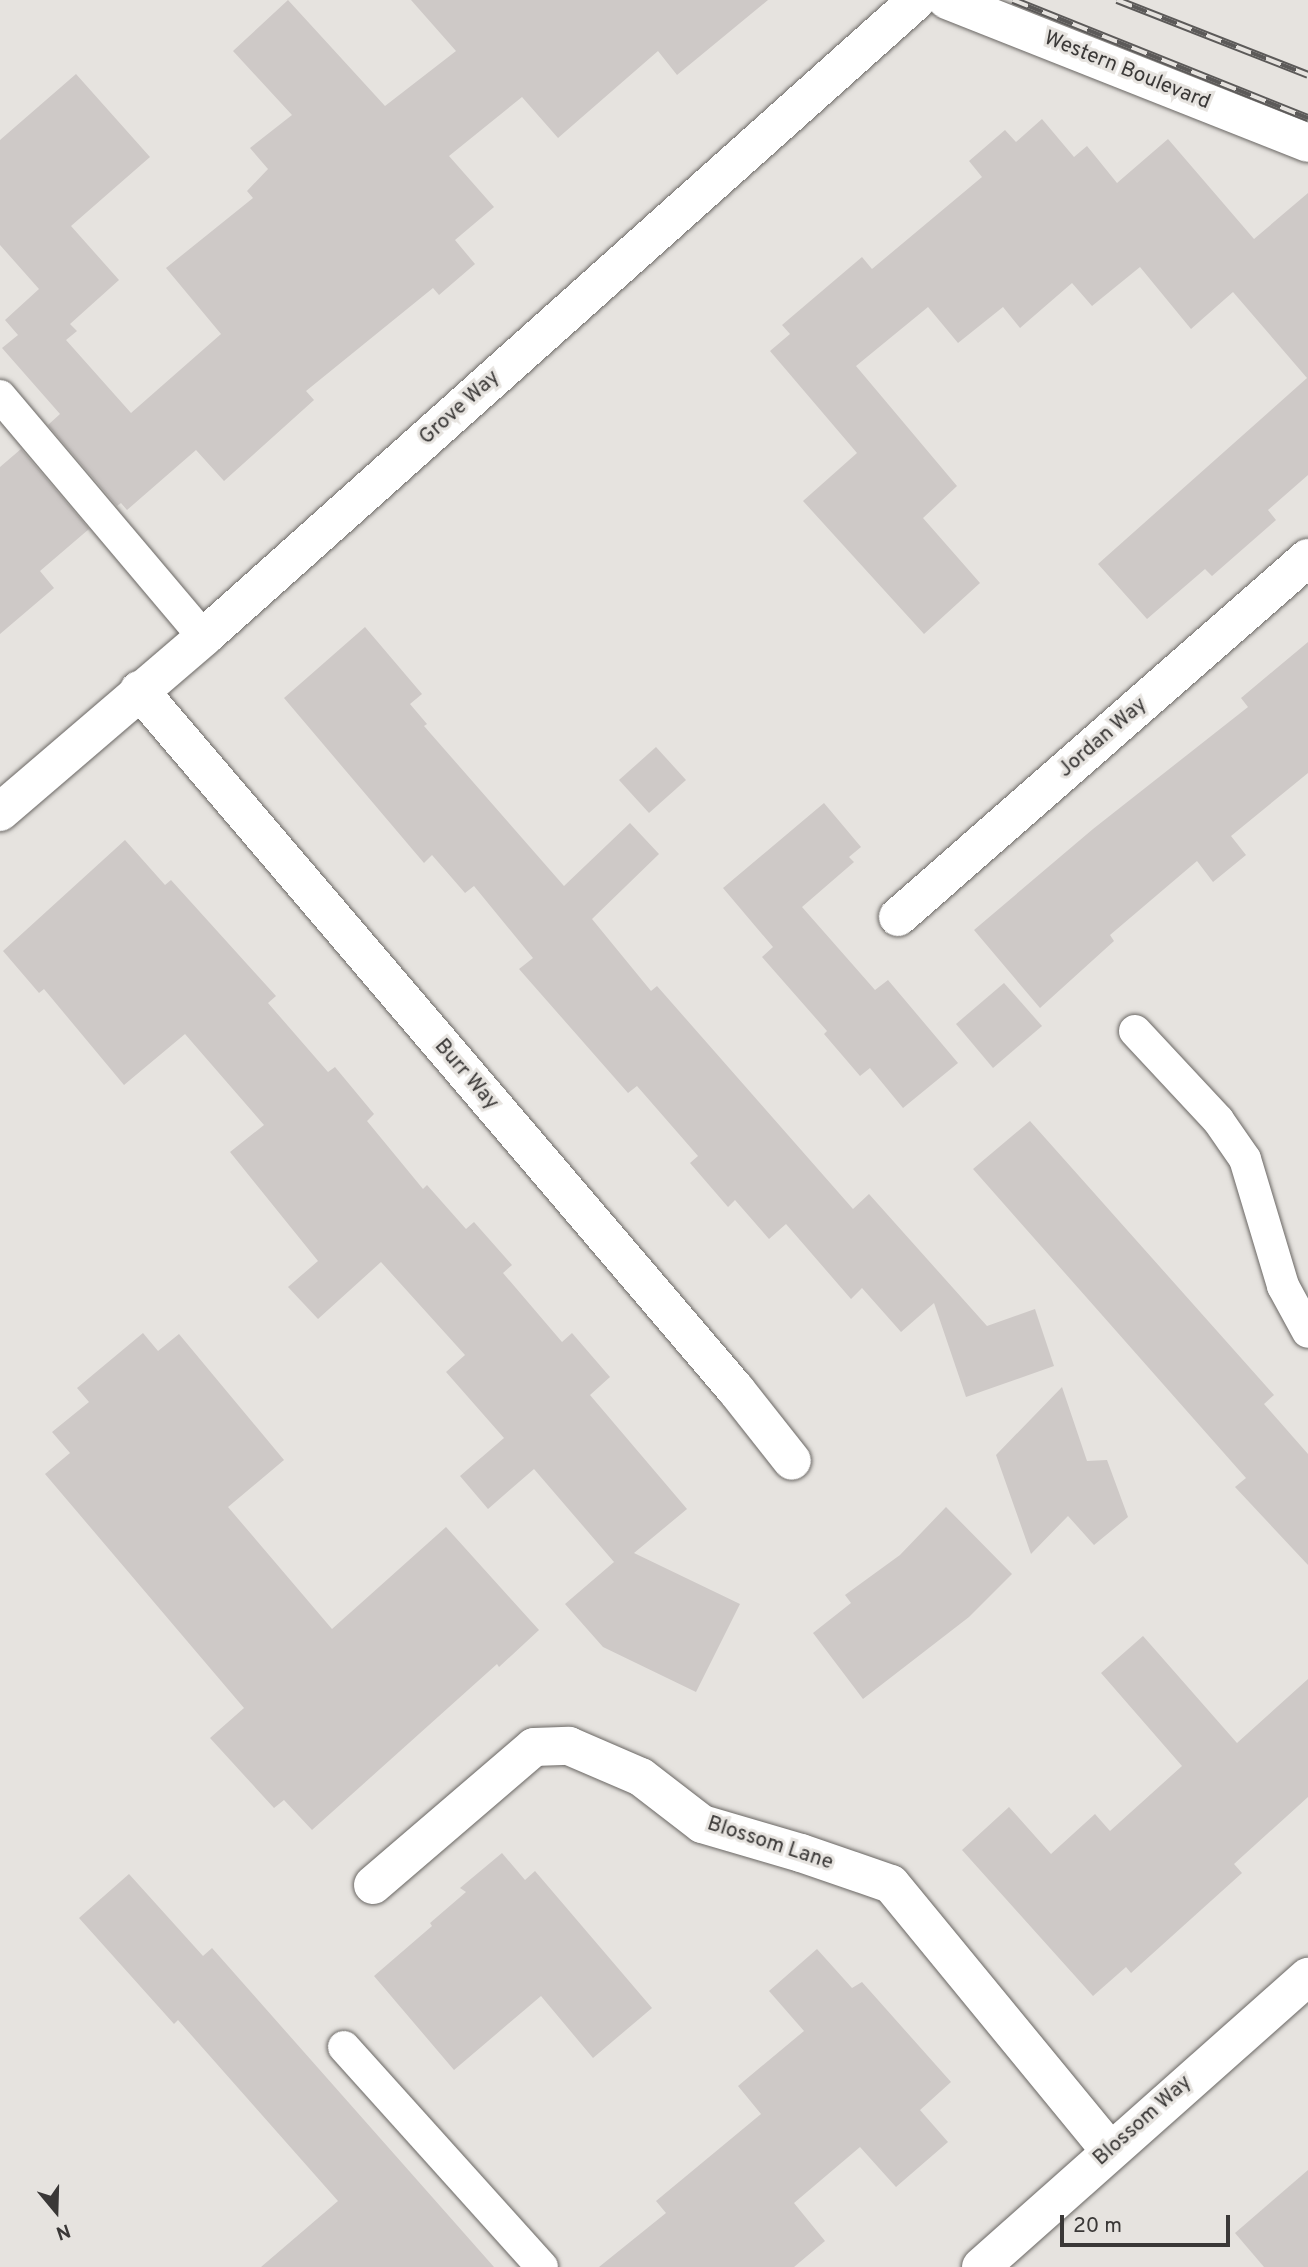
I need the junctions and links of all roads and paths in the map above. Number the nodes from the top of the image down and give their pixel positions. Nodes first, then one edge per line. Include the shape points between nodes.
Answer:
1 (917, 0) edge
2 (947, 0) edge
3 (1308, 143) edge
4 (0, 396) edge
5 (1308, 558) edge
6 (204, 637) junction
7 (139, 690) junction
8 (5, 797) edge
9 (898, 917) dead end
10 (1135, 1031) dead end
11 (1308, 1332) edge
12 (792, 1461) dead end
13 (373, 1885) dead end
14 (1308, 1976) edge
15 (344, 2047) dead end
16 (1110, 2151) junction
17 (542, 2267) edge
18 (981, 2267) edge

1 - 6 street, Grove Way
2 - 3 street, Western Boulevard
4 - 6 lane
5 - 9 street, Jordan Way
6 - 7 street, Grove Way
7 - 8 street, Grove Way
7 - 12 street, Burr Way
10 - 11 lane via 1218,1120 1245,1159 1283,1286
13 - 16 street, Blossom Lane via 534,1747 569,1745 641,1777 702,1824 891,1884
14 - 16 street, Blossom Way
15 - 17 lane
16 - 18 street, Blossom Way

